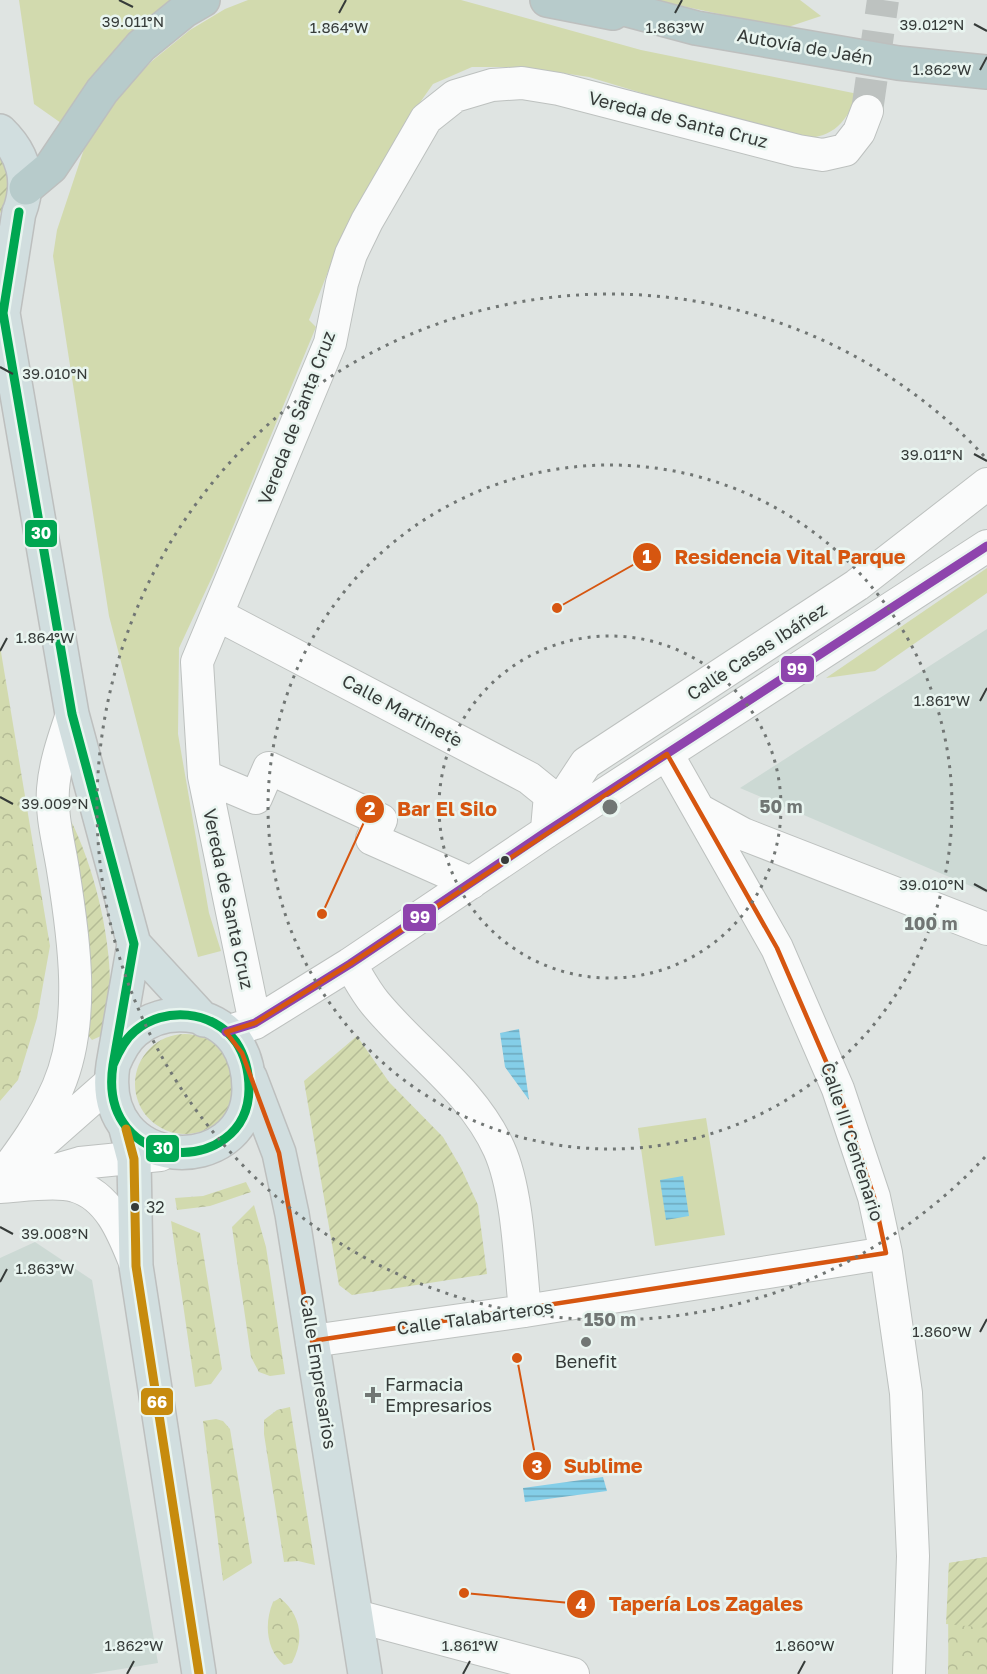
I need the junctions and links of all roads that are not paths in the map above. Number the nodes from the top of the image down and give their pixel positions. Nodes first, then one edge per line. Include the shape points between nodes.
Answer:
1 (204, 0) edge
2 (547, 0) edge
3 (591, 0) edge
4 (696, 28) junction
5 (987, 72) edge
6 (867, 111) tunnel mouth
7 (0, 131) edge
8 (15, 211) edge
9 (2, 311) edge
10 (987, 484) edge
11 (987, 546) edge
12 (218, 615) junction
13 (72, 714) junction
14 (667, 754) junction
15 (204, 776) junction
16 (701, 811) junction
17 (546, 832) junction
18 (471, 883) junction
19 (987, 929) edge
20 (134, 944) junction
21 (350, 964) junction
22 (228, 1025) junction
23 (111, 1074) junction
24 (249, 1075) junction
25 (130, 1144) junction
26 (0, 1184) edge
27 (886, 1253) junction
28 (136, 1266) junction
29 (525, 1311) junction
30 (312, 1341) junction
31 (356, 1616) junction
32 (199, 1674) edge
33 (366, 1674) edge
34 (573, 1674) edge
35 (909, 1674) edge

1 - 8 highway via 141,46 102,91 51,167
2 - 4 highway
3 - 4 highway, Autovía de Jaén
4 - 5 highway, Autovía de Jaén via 898,63
6 - 12 street, Vereda de Santa Cruz via 859,132 844,150 823,154 522,83 492,85 455,96 426,119 351,254 330,343
7 - 8 main road via 13,144 23,165
8 - 9 main road
9 - 13 main road
10 - 17 street, Calle Casas Ibáñez via 857,585 586,763
11 - 14 street, Calle Casas Ibáñez
12 - 15 street, Vereda de Santa Cruz via 197,662
12 - 17 street, Calle Martinete via 529,778 550,795
13 - 20 main road
13 - 26 street via 59,753 53,790 72,927 72,1031 59,1085 37,1129
14 - 16 street, Calle III Centenario
14 - 17 street, Calle Casas Ibáñez
15 - 18 street via 256,798 269,768 381,820 372,839
15 - 22 street, Vereda de Santa Cruz
16 - 19 street via 743,834
16 - 27 street, Calle III Centenario via 777,948 838,1089 873,1197
17 - 18 street, Calle Casas Ibáñez
18 - 21 street, Calle Casas Ibáñez
20 - 22 main road
20 - 23 main road
21 - 22 street, Calle Casas Ibáñez
21 - 29 street via 374,1001 479,1115 499,1150 511,1197
22 - 23 main road via 191,1015 151,1020 134,1031 121,1047
22 - 24 main road
23 - 25 main road via 114,1107
23 - 26 street
24 - 25 main road via 249,1096 243,1116 214,1145 174,1154
24 - 30 main road, Calle Empresarios via 279,1153
25 - 26 street via 80,1163
25 - 28 main road
26 - 28 street via 75,1186 98,1198 112,1214
27 - 29 street, Calle Talabarteros
27 - 35 street, Calle III Centenario via 906,1393 911,1466
28 - 32 main road
29 - 30 street, Calle Talabarteros
30 - 31 main road, Calle Empresarios
31 - 33 main road, Calle Empresarios
31 - 34 street

